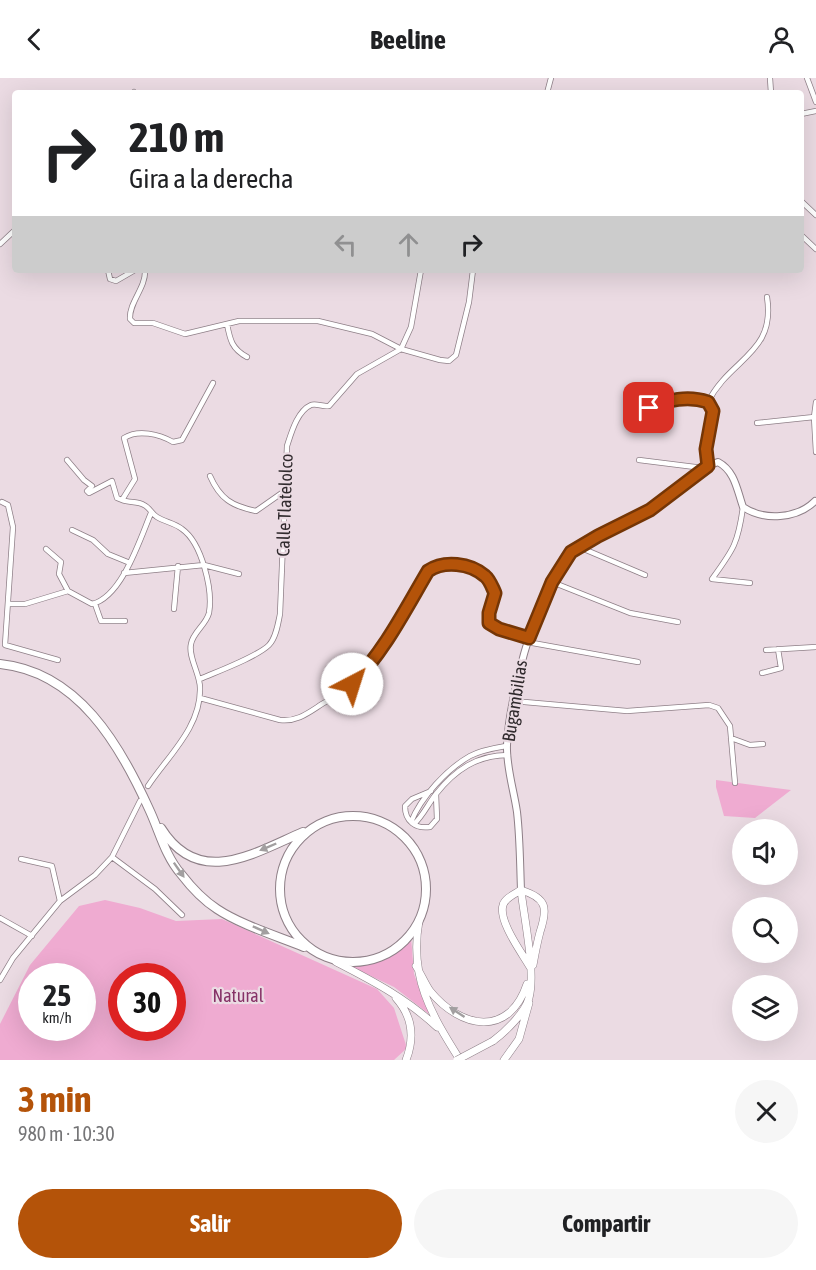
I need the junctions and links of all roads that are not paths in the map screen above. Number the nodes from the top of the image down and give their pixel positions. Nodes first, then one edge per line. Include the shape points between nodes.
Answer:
1 (807, 78) edge
2 (816, 102) edge
3 (804, 204) edge
4 (816, 215) edge
5 (12, 233) edge
6 (804, 238) edge
7 (0, 244) edge
8 (816, 249) edge
9 (109, 273) edge
10 (130, 273) edge
11 (145, 273) edge
12 (420, 273) edge
13 (473, 273) edge
14 (767, 297) dead end
15 (227, 324) junction
16 (400, 350) junction
17 (247, 357) dead end
18 (213, 383) dead end
19 (708, 402) junction
20 (816, 402) edge
21 (630, 404) dead end
22 (814, 417) junction
23 (757, 423) dead end
24 (816, 452) edge
25 (67, 460) dead end
26 (639, 460) dead end
27 (705, 467) junction
28 (210, 476) dead end
29 (286, 490) junction
30 (816, 494) edge
31 (122, 500) junction
32 (815, 501) edge
33 (2, 502) dead end
34 (743, 507) junction
35 (816, 511) edge
36 (151, 513) junction
37 (72, 530) dead end
38 (579, 548) junction
39 (46, 549) dead end
40 (130, 563) junction
41 (204, 565) junction
42 (178, 566) junction
43 (124, 573) junction
44 (238, 574) dead end
45 (645, 575) dead end
46 (552, 582) junction
47 (750, 583) dead end
48 (68, 591) junction
49 (8, 603) junction
50 (95, 604) junction
51 (174, 609) dead end
52 (125, 621) dead end
53 (678, 622) dead end
54 (528, 640) junction
55 (816, 647) edge
56 (778, 649) junction
57 (766, 650) dead end
58 (58, 660) dead end
59 (638, 662) dead end
60 (0, 664) edge
61 (762, 673) dead end
62 (200, 679) junction
63 (200, 698) junction
64 (513, 701) junction
65 (731, 738) junction
66 (763, 744) dead end
67 (506, 746) junction
68 (508, 755) junction
69 (735, 783) dead end
70 (148, 786) dead end
71 (433, 793) junction
72 (140, 801) dead end
73 (150, 810) junction
74 (412, 823) junction
75 (312, 828) junction
76 (112, 857) junction
77 (21, 859) dead end
78 (521, 890) junction
79 (60, 902) junction
80 (182, 915) dead end
81 (0, 918) edge
82 (419, 921) junction
83 (32, 936) junction
84 (306, 948) junction
85 (336, 962) junction
86 (417, 966) junction
87 (530, 971) junction
88 (0, 980) edge
89 (388, 989) junction
90 (529, 999) junction
91 (441, 1031) junction
92 (406, 1060) edge
93 (459, 1060) edge
94 (504, 1060) edge

1 - 2 street
3 - 4 street
5 - 7 street
6 - 8 street
9 - 10 street via 110,279 116,281
11 - 15 street via 130,312 134,323 153,323 185,334
12 - 16 street via 411,327
13 - 16 street via 456,355 440,360
14 - 19 street via 768,329
15 - 16 street via 318,321 372,334
15 - 17 street via 231,345
16 - 29 street, Calle Tlatelolco via 357,374 330,406 313,404 307,408 294,424 287,446
18 - 31 street via 182,440 173,442 145,434 124,438 135,479
19 - 21 street via 697,398 665,401 633,414
19 - 27 street via 713,411
20 - 22 street
22 - 23 street
22 - 24 street
25 - 31 street via 92,486 89,493 112,481 117,498
26 - 27 street
27 - 34 main road, Bugambilias via 718,462 727,467
27 - 38 main road, Bugambilias via 650,510
28 - 29 street via 233,505 256,511
29 - 62 street, Calle Tlatelolco via 280,614 275,634 268,646 257,653
30 - 32 street
31 - 36 street via 144,505
32 - 34 main road via 788,516 764,515
32 - 35 main road
33 - 49 street via 8,505 13,527
34 - 47 street via 733,550 712,579
36 - 40 street
36 - 41 street via 183,529 200,552
37 - 40 street via 93,540 108,554
38 - 45 street
38 - 46 main road, Bugambilias via 566,559
39 - 48 street via 61,562 59,574
40 - 43 street
41 - 42 street
41 - 44 street
41 - 62 street via 209,610 207,621 190,648
42 - 43 street
42 - 51 street
43 - 50 street via 106,598
46 - 53 street via 630,613
46 - 54 main road, Bugambilias
48 - 49 street via 26,604
48 - 50 street
49 - 58 street via 5,645
50 - 52 street via 101,621
54 - 59 street
54 - 63 street via 489,623 495,593 488,578 457,565 437,565 428,571 394,630 363,673 304,716 280,720
54 - 64 main road, Bugambilias
55 - 56 street
56 - 57 street
56 - 61 street via 781,668
60 - 73 highway via 40,674 60,684 83,705 123,756
62 - 63 street
63 - 70 street via 188,733
64 - 65 street via 627,711 709,705 724,715
64 - 67 main road, Bugambilias
65 - 66 street via 750,745
65 - 69 street
67 - 68 main road, Bugambilias
67 - 71 street via 471,756 456,766
68 - 71 street via 490,755 473,761
68 - 78 main road, Bugambilias via 517,814
71 - 74 street
71 - 74 street via 412,799 405,806 405,814
71 - 74 street via 437,819 430,827 420,828
72 - 76 street
75 -> 73 highway via 235,861 201,861 173,844
73 -> 84 highway via 174,864 195,890 217,909
75 - 82 highway via 329,819 356,815 377,819 409,841 426,875 427,893
75 - 84 highway via 296,843 283,871 280,892 285,915
76 - 79 street
76 - 80 street
77 - 79 street via 52,866
78 - 87 main road
78 - 87 main road via 503,905 502,916
78 - 87 main road via 535,894 544,905 545,918
79 - 83 street
81 - 83 street
82 - 85 highway via 402,944 386,954 362,962
82 - 86 main road via 415,943
83 - 88 street
84 - 85 highway
85 - 89 main road
87 -> 86 main road via 524,991 499,1021 477,1023 457,1014 431,991
86 - 91 main road via 421,988
87 - 90 main road
89 - 91 main road via 417,1008
89 - 92 main road via 411,1023
90 - 93 main road, bridge via 508,1030
90 - 94 main road via 519,1039
91 - 93 main road

